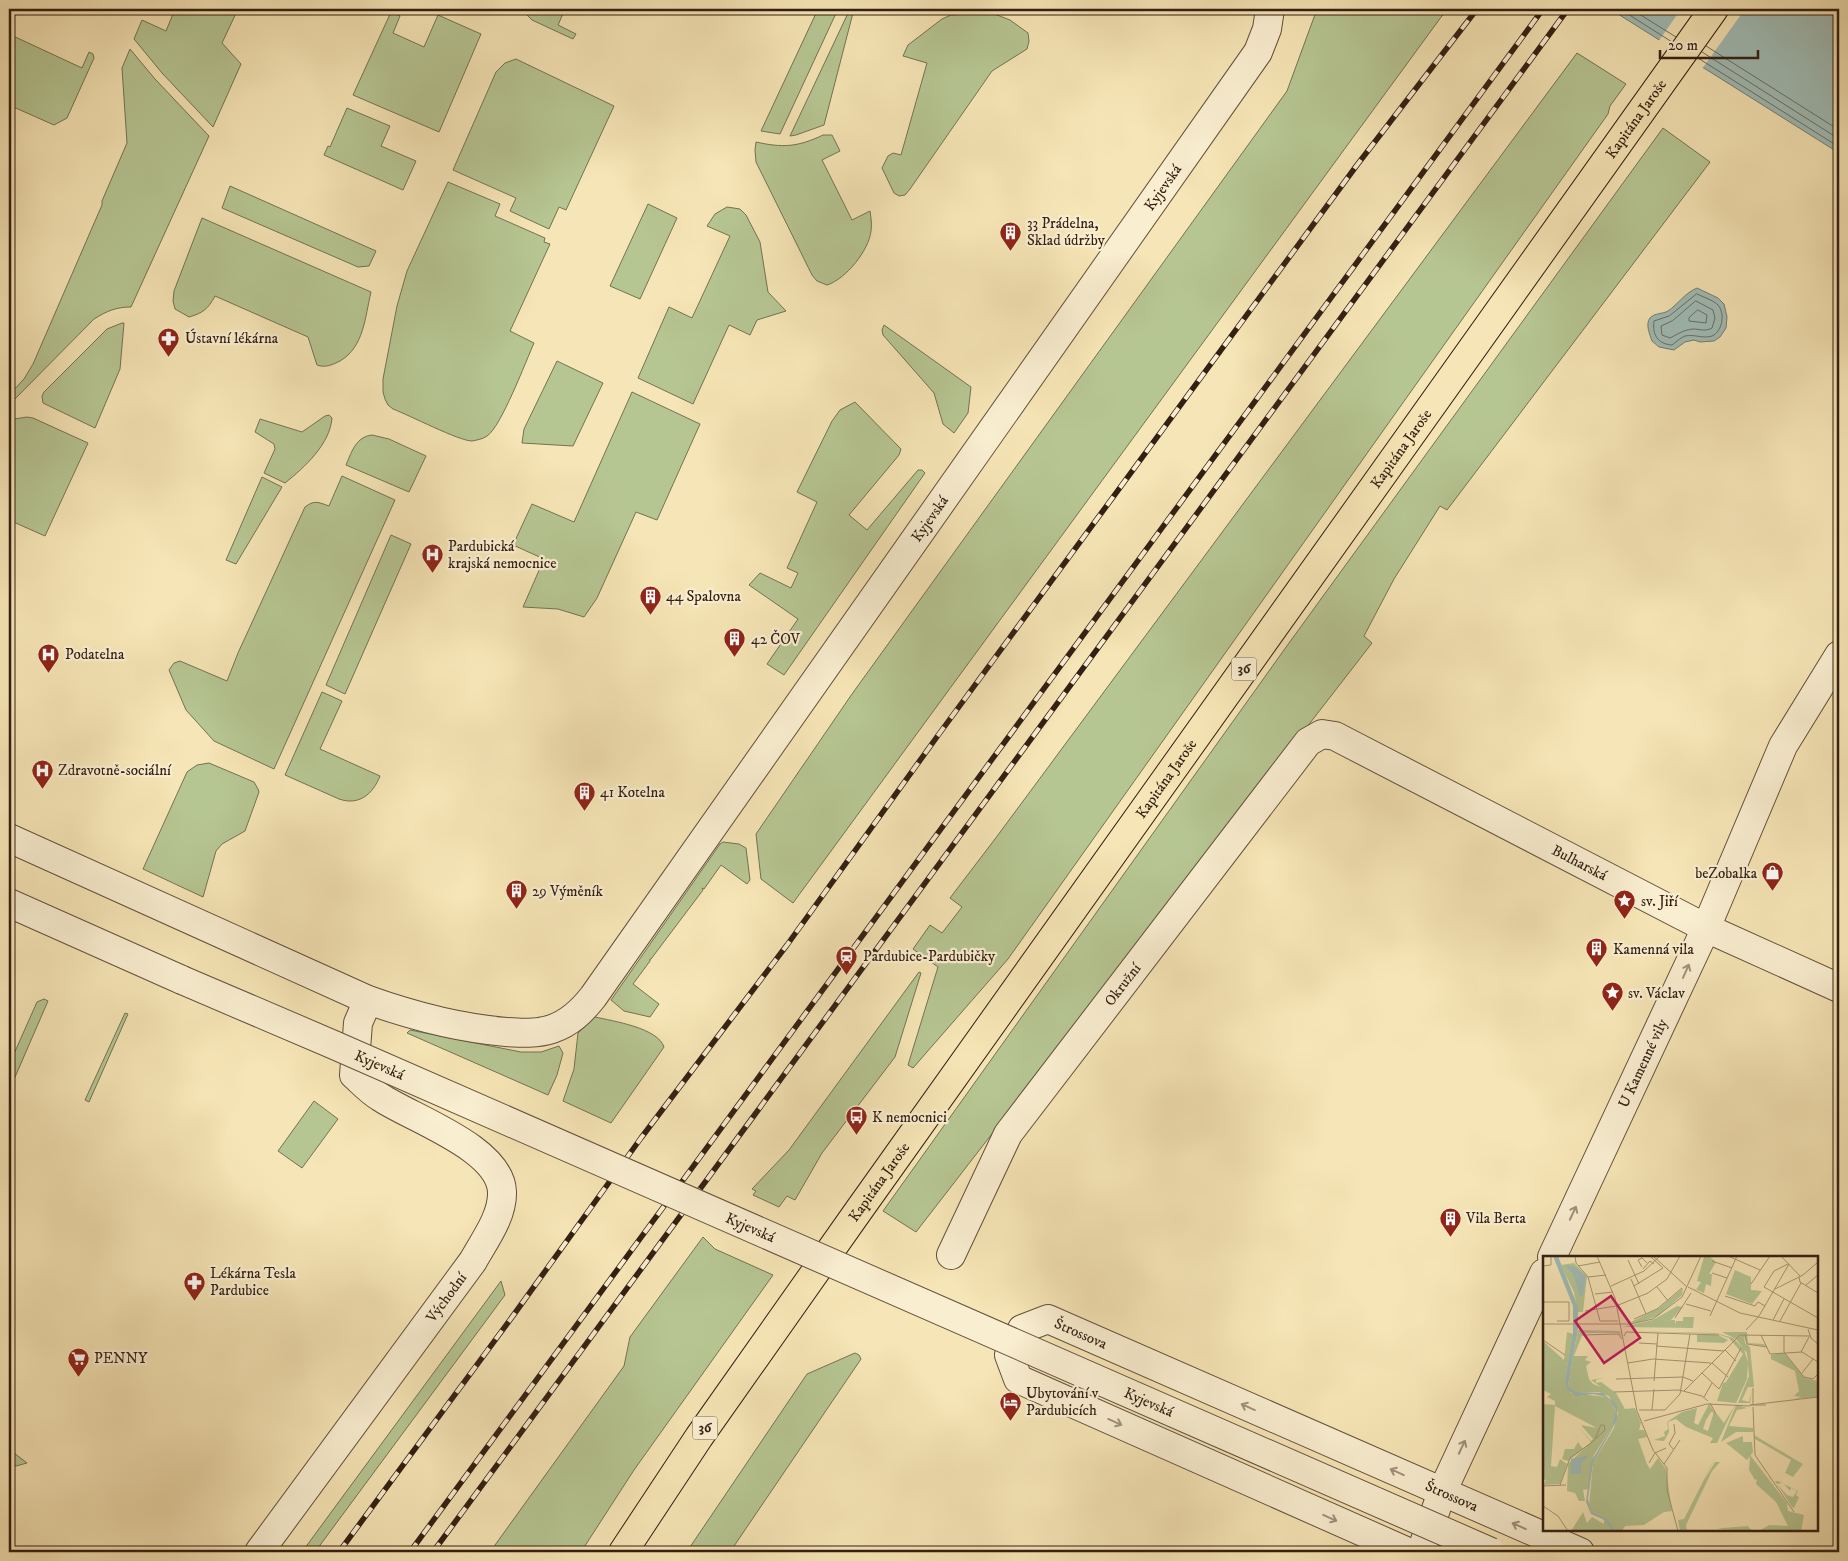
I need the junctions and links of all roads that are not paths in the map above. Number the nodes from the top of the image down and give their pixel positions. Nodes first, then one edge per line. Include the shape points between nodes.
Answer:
1 (1270, 9) edge
2 (1714, 9) edge
3 (1839, 655) edge
4 (1322, 734) joint
5 (9, 838) edge
6 (9, 903) edge
7 (1706, 928) junction
8 (1839, 988) edge
9 (368, 1000) junction
10 (951, 1255) dead end
11 (1552, 1256) edge
12 (1543, 1275) edge
13 (1442, 1492) junction
14 (259, 1552) edge
15 (623, 1552) edge
16 (1408, 1552) edge
17 (1421, 1552) edge
18 (1491, 1552) edge
19 (1580, 1552) edge

1 - 9 street, Kyjevská via 1258,52 594,997 571,1020 540,1032 495,1031 425,1019
2 - 15 main road, Kapitána Jaroše / 36 via 699,1437
3 - 7 street, U Kamenné vily via 1783,746
4 - 7 street, Bulharská via 1336,736
4 - 10 street, Okružní via 1308,742 1008,1134
5 - 9 street
6 - 18 street, Kyjevská, bridge
7 - 8 street, Bulharská
11 -> 7 street, U Kamenné vily
9 - 14 street, Východní via 358,1023 354,1075 379,1097 460,1141 484,1159 500,1179 501,1201 492,1227 473,1261
13 -> 12 street
13 -> 16 street, Štrossova via 1048,1319 1022,1329 1009,1356 1018,1379
13 - 17 street
19 -> 13 street, Štrossova

